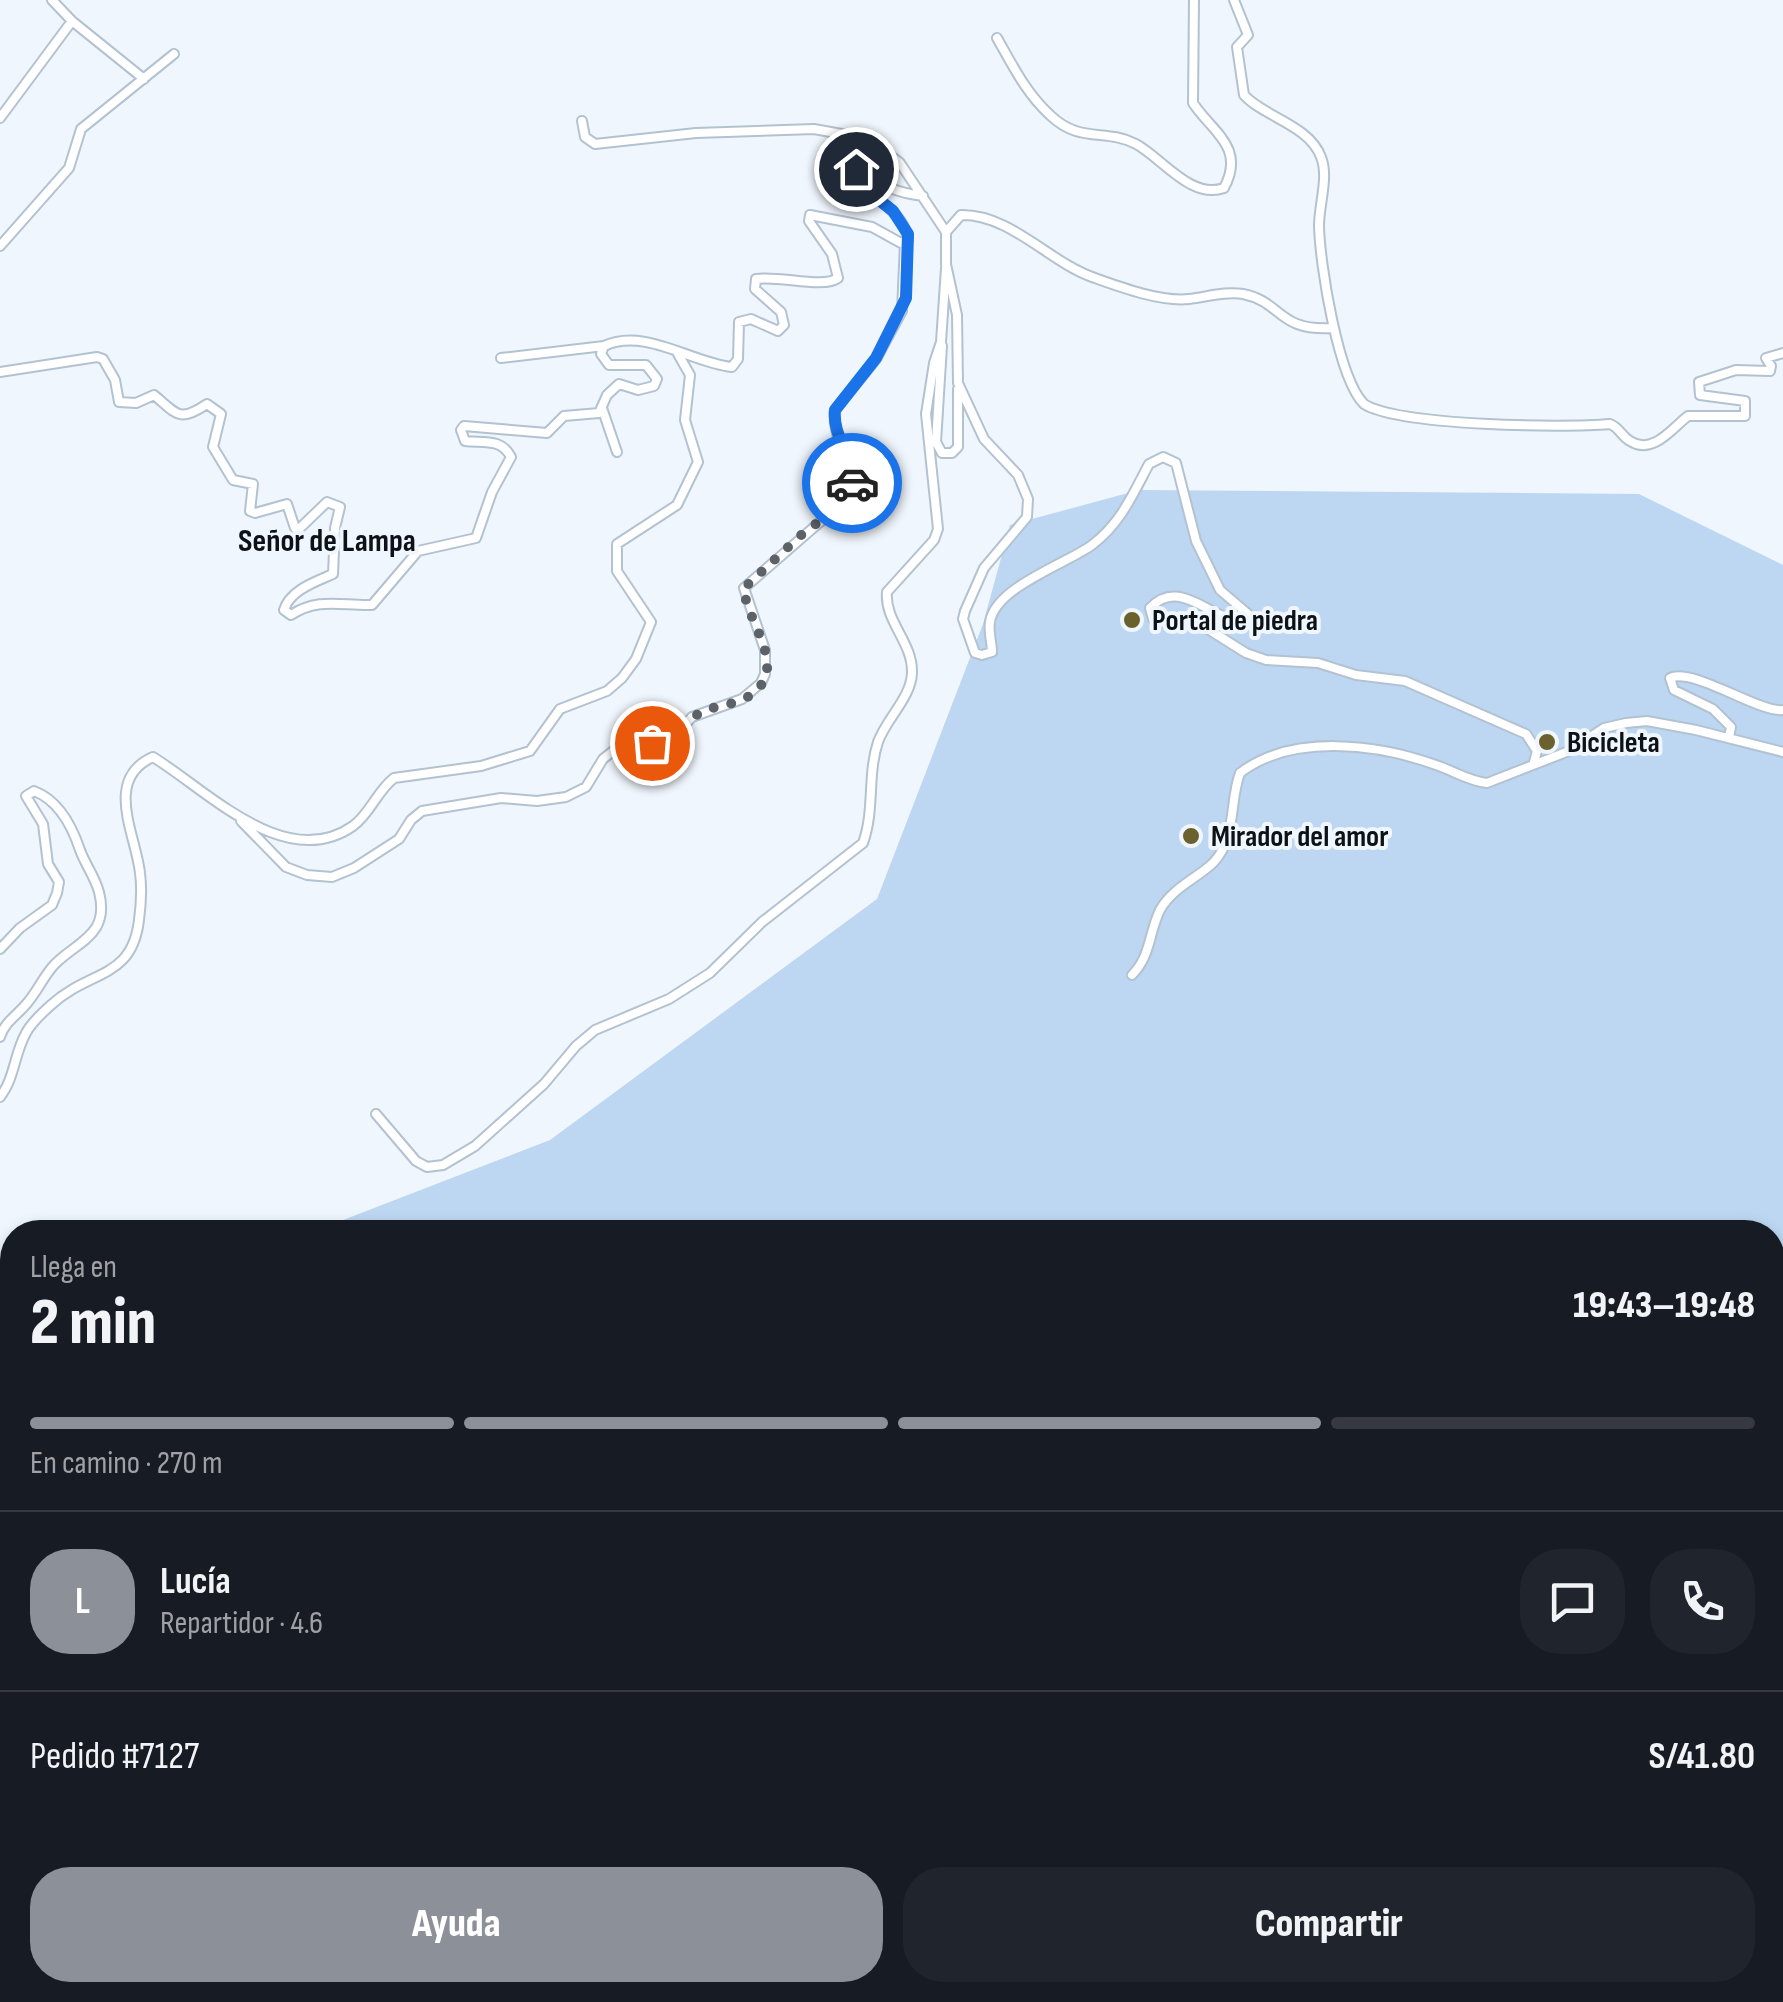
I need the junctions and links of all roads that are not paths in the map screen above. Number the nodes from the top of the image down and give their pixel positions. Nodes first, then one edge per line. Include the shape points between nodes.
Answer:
1 (52, 0) edge
2 (1194, 0) edge
3 (1234, 0) edge
4 (72, 21) junction
5 (996, 38) dead end
6 (174, 54) dead end
7 (144, 79) junction
8 (0, 118) edge
9 (582, 121) dead end
10 (923, 196) junction
11 (946, 232) junction
12 (906, 242) junction
13 (0, 246) edge
14 (946, 264) junction
15 (1334, 328) junction
16 (942, 342) junction
17 (604, 346) junction
18 (1783, 353) edge
19 (677, 354) junction
20 (501, 358) dead end
21 (0, 372) edge
22 (958, 383) junction
23 (602, 408) junction
24 (618, 452) dead end
25 (1783, 710) edge
26 (1729, 738) junction
27 (1783, 752) edge
28 (1534, 762) junction
29 (238, 816) junction
30 (0, 949) edge
31 (1132, 974) dead end
32 (0, 1037) edge
33 (0, 1097) edge
34 (376, 1114) dead end

1 - 4 street
2 - 5 street via 1193,103 1229,152 1228,180 1216,191 1182,178 1138,144 1071,132 1020,81
3 - 15 street via 1248,35 1238,47 1244,95 1311,141 1320,156 1319,228
4 - 7 street
4 - 8 street
6 - 7 street
7 - 13 street via 81,129 69,168
9 - 10 street via 585,137 596,144 780,129 869,139 900,163
10 - 11 street
10 - 12 street via 879,184 859,168 852,173 893,211
11 - 14 street
11 - 15 street via 960,215 971,215 1093,277 1172,298 1247,295 1302,328
12 - 19 street via 872,227 810,215 836,262 836,280 756,279 755,289 781,312 784,325 778,331 741,321 732,367
12 - 29 street via 902,310 876,358 835,410 836,435 853,470 850,496 744,588 767,662 761,683 692,717 672,739 618,748 602,758 586,786 566,797 501,798 422,811 399,839 332,877 286,867
14 - 16 street
14 - 22 street via 957,314
15 - 18 street via 1353,389 1371,409 1450,422 1610,424 1640,444 1665,438 1688,416 1745,416 1745,400 1700,395 1699,382 1736,370 1770,371 1766,358
16 - 22 street via 936,442 942,452 958,447
16 - 34 street via 926,414 938,529 888,592 887,608 910,653 912,677 876,748 863,842 710,972 669,999 595,1030 530,1096 444,1165 428,1168 416,1161
17 - 19 street via 644,341
17 - 20 street
17 - 23 street via 609,365 646,365 656,379 648,390 619,384
19 - 29 street via 690,375 685,420 698,462 677,505 617,544 617,571 651,622 622,678 560,709 530,751 394,778 355,824 322,838 288,838
21 - 23 street via 103,359 119,402 136,404 154,395 182,415 206,404 221,414 214,447 226,474 253,484 250,511 287,504 299,529 328,502 340,506 336,569 286,602 291,615 309,604 372,605 418,550 476,538 511,457 494,442 466,440 464,426 547,432 564,416 593,416
22 - 28 street via 984,439 1018,475 1029,508 984,568 965,610 975,652 992,652 990,621 1000,604 1095,543 1131,503 1149,464 1163,458 1176,463 1196,541 1220,590 1248,614 1235,620 1200,602 1167,598 1150,608 1153,619 1192,619 1266,660 1405,681 1526,734 1534,742
23 - 24 street
25 - 26 street via 1684,676 1670,678 1674,690 1723,716
26 - 27 street
26 - 28 street via 1626,723
28 - 31 street via 1487,783 1417,759 1337,746 1252,764 1240,773 1232,824 1215,861 1163,905 1147,954
29 - 33 street via 153,757 138,764 124,815 140,870 134,942 117,967 74,985 26,1031
30 - 32 street via 52,905 57,893 43,824 26,796 34,791 58,807 76,839 100,910 85,943 54,965

